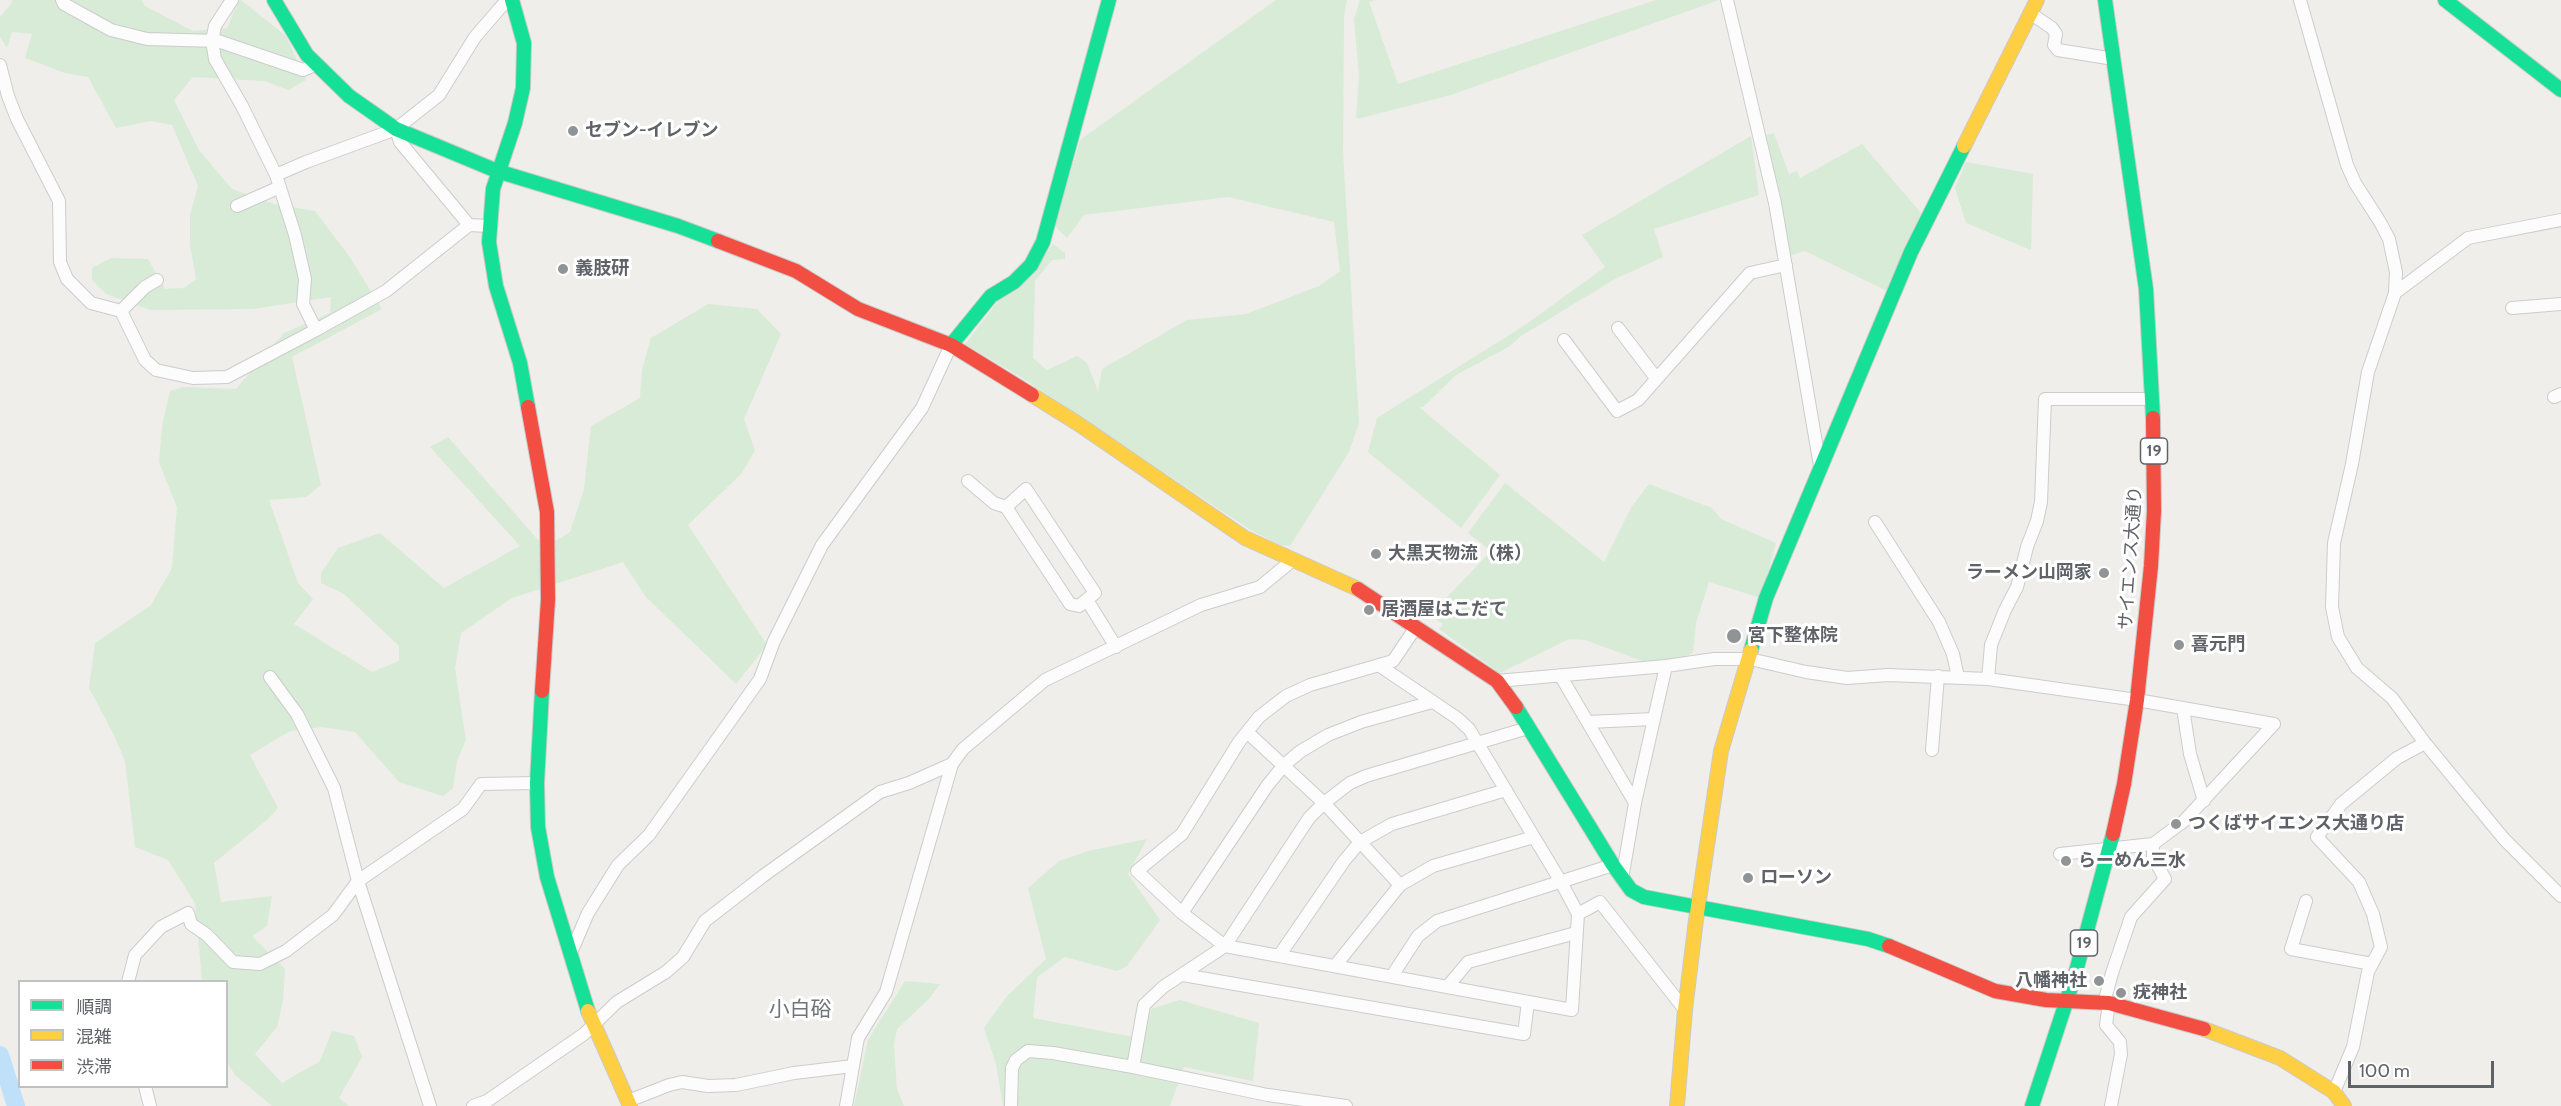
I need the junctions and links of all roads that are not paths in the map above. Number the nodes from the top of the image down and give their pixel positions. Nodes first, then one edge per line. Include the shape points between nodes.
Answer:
1 (62, 0) edge
2 (232, 0) edge
3 (274, 0) edge
4 (507, 0) edge
5 (512, 0) edge
6 (1109, 0) edge
7 (1727, 0) edge
8 (2037, 0) edge
9 (2105, 0) edge
10 (2300, 0) edge
11 (2445, 0) edge
12 (2030, 13) junction
13 (212, 41) junction
14 (2114, 59) junction
15 (317, 64) junction
16 (0, 65) edge
17 (2561, 90) edge
18 (396, 129) junction
19 (497, 171) junction
20 (278, 181) junction
21 (237, 206) dead end
22 (2561, 220) edge
23 (469, 225) junction
24 (489, 226) junction
25 (1786, 265) junction
26 (157, 280) dead end
27 (2395, 293) junction
28 (2561, 304) edge
29 (2512, 308) dead end
30 (121, 311) junction
31 (1618, 328) dead end
32 (316, 330) junction
33 (1564, 340) dead end
34 (951, 345) junction
35 (1656, 378) junction
36 (2153, 399) junction
37 (1820, 468) junction
38 (968, 481) dead end
39 (1006, 507) junction
40 (1875, 522) dead end
41 (1294, 559) junction
42 (1087, 600) junction
43 (1416, 627) junction
44 (1116, 647) junction
45 (1750, 659) junction
46 (1380, 666) junction
47 (1666, 666) junction
48 (1560, 675) junction
49 (1938, 676) junction
50 (270, 677) dead end
51 (1959, 677) junction
52 (1988, 679) junction
53 (1497, 681) junction
54 (2137, 700) junction
55 (1432, 702) junction
56 (2183, 708) junction
57 (1654, 719) junction
58 (1588, 722) junction
59 (1528, 728) junction
60 (1247, 732) junction
61 (1478, 743) junction
62 (2425, 743) junction
63 (1932, 750) dead end
64 (952, 764) junction
65 (1284, 765) junction
66 (537, 783) junction
67 (1506, 790) junction
68 (2204, 801) junction
69 (1635, 802) junction
70 (1324, 803) junction
71 (1534, 837) junction
72 (1360, 843) junction
73 (2153, 844) junction
74 (2110, 849) junction
75 (2060, 854) dead end
76 (1613, 865) junction
77 (1622, 879) junction
78 (358, 880) junction
79 (1562, 882) junction
80 (1400, 885) junction
81 (2561, 896) edge
82 (2306, 901) dead end
83 (1698, 907) junction
84 (1182, 914) junction
85 (1578, 914) junction
86 (1576, 933) junction
87 (1225, 946) junction
88 (570, 955) junction
89 (1279, 956) junction
90 (2372, 964) junction
91 (1335, 966) junction
92 (1183, 975) junction
93 (1392, 976) junction
94 (128, 980) edge
95 (1449, 986) junction
96 (2067, 1001) junction
97 (1528, 1002) junction
98 (2107, 1003) junction
99 (1685, 1011) junction
100 (594, 1026) junction
101 (853, 1066) junction
102 (1133, 1067) junction
103 (146, 1088) edge
104 (2334, 1092) junction
105 (629, 1104) edge
106 (150, 1106) edge
107 (430, 1106) edge
108 (473, 1106) edge
109 (846, 1106) edge
110 (1011, 1106) edge
111 (1346, 1106) edge
112 (1677, 1106) edge
113 (2032, 1106) edge
114 (2111, 1106) edge
115 (2344, 1106) edge

1 - 13 street via 111,30 147,39
2 - 13 street
3 - 15 street via 307,55
4 - 18 street via 475,37 439,94
5 - 19 street via 524,43 525,72 515,123
6 - 34 street via 1043,242 1031,265 1014,282 991,296
7 - 25 street via 1759,129
8 - 12 street
9 - 14 street, サイエンス大通り / 19
10 - 27 street via 2347,165 2393,252
11 - 17 street
12 - 14 street via 2052,28 2058,50
12 - 37 street via 1911,252
13 - 15 street via 303,70
13 - 20 street via 215,59
14 - 36 street, サイエンス大通り / 19 via 2146,289
15 - 18 street via 349,96
16 - 30 street via 14,111 59,201 60,262 67,279 91,303
18 - 19 street
18 - 20 street via 344,147
18 - 23 street via 400,142
19 - 24 street
19 - 34 street via 678,226 796,271 858,309
20 - 21 street
20 - 32 street via 304,279 303,304
22 - 27 street via 2468,238
23 - 24 street
23 - 32 street via 386,291
24 - 66 street via 492,270 519,363 547,512 548,600
25 - 35 street via 1750,273
25 - 37 street
26 - 30 street
27 - 62 street via 2368,372 2334,543 2332,607 2338,637 2347,654 2357,668 2392,698
28 - 29 street
30 - 32 street via 145,360 156,370 193,378 227,378
31 - 35 street
33 - 35 street via 1617,411 1638,400
34 - 41 street via 1077,423 1245,538
34 - 88 street via 922,408 822,545 774,641 760,679 649,835 618,865 588,913
36 - 52 street via 2045,399 2041,502 2017,587 1991,645
36 - 54 street, サイエンス大通り / 19 via 2154,511
37 - 45 street via 1766,598
38 - 39 street via 993,503
39 - 42 street via 1070,604 1079,606
39 - 42 street via 1026,489 1095,593
40 - 51 street via 1940,622
41 - 43 street via 1356,588
41 - 44 street via 1260,587 1201,606
42 - 44 street
43 - 46 street via 1393,661
43 - 53 street
44 - 64 street via 1045,680 963,749
45 - 47 street
45 - 49 street via 1847,678
45 - 83 street via 1722,751
46 - 55 street
46 - 60 street via 1310,685 1286,696
47 - 48 street
47 - 57 street
48 - 53 street
48 - 58 street
49 - 51 street
49 - 63 street
50 - 78 street via 297,714 334,788
51 - 52 street
52 - 54 street
53 - 59 street
54 - 56 street
54 - 74 street, サイエンス大通り / 19
55 - 61 street via 1457,718
55 - 65 street via 1328,735
56 - 68 street via 2190,754
56 - 68 street via 2274,724
57 - 58 street
57 - 69 street
58 - 69 street
59 - 61 street
59 - 76 street
60 - 65 street
60 - 84 street via 1182,834 1137,871
61 - 67 street
61 - 70 street via 1366,776
62 - 81 street via 2504,839
62 - 90 street via 2397,759 2342,804 2318,837 2359,882 2373,914 2381,947
64 - 100 street via 880,792 763,876 705,921 683,957 617,1002
64 - 101 street via 886,992 858,1038
65 - 70 street
65 - 84 street
66 - 78 street via 481,784 463,809
66 - 88 street via 544,863
67 - 71 street
67 - 72 street via 1392,824
68 - 73 street
69 - 77 street
70 - 72 street
70 - 87 street via 1309,818
71 - 79 street
71 - 80 street via 1433,866
72 - 80 street
72 - 89 street
73 - 74 street
73 - 98 street via 2153,856 2165,879 2131,917 2112,973
74 - 75 street
74 - 96 street, サイエンス大通り / 19
76 - 77 street
76 - 79 street
77 - 83 street via 1644,897
78 - 94 street via 333,915 286,951 260,964 233,962 191,924 188,913 161,927 135,955
78 - 107 street
79 - 85 street
79 - 93 street via 1437,921 1418,936
80 - 91 street
82 - 90 street via 2291,949
83 - 96 street via 1868,939 1995,991
83 - 99 street
84 - 87 street
85 - 86 street
85 - 99 street via 1600,902
86 - 95 street via 1468,962
86 - 97 street via 1572,1010
87 - 89 street
87 - 92 street
88 - 100 street
89 - 91 street
90 - 104 street via 2353,1047
91 - 93 street
92 - 97 street via 1524,1034
92 - 102 street via 1144,1005
93 - 95 street
95 - 97 street
96 - 98 street
96 - 113 street, サイエンス大通り / 19
98 - 104 street via 2210,1031 2280,1058
98 - 114 street via 2106,1026 2120,1042 2121,1054
99 - 112 street
100 - 105 street
100 - 108 street via 487,1101
101 - 105 street via 736,1085 682,1082
101 - 109 street
102 - 110 street via 1028,1051 1012,1068
102 - 111 street via 1268,1095
103 - 106 street
104 - 115 street

